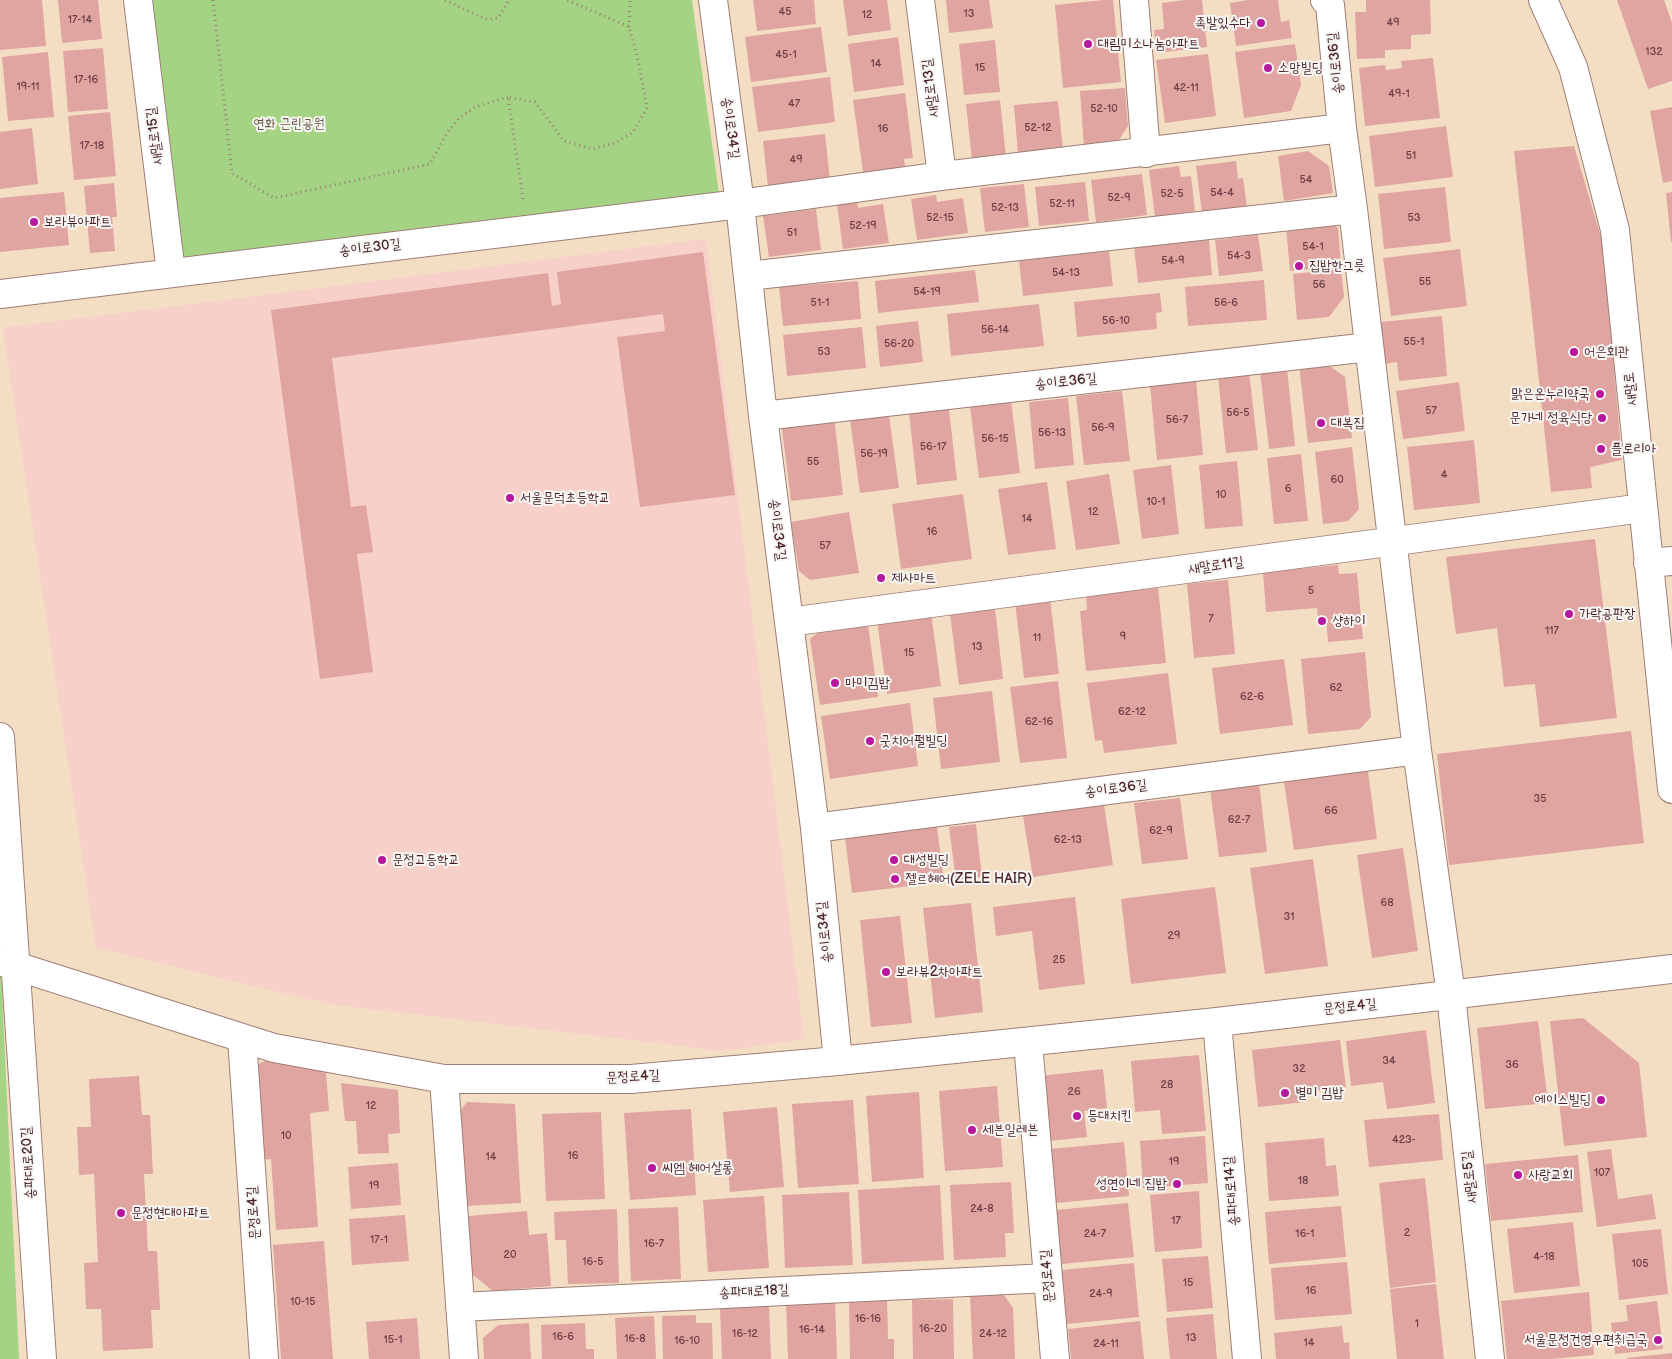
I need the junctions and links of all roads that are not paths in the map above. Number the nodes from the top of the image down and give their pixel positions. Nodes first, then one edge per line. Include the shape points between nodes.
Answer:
1 (138, 0) edge
2 (713, 0) edge
3 (920, 0) edge
4 (1134, 0) edge
5 (1543, 0) edge
6 (1331, 2) edge
7 (1342, 128) junction
8 (1146, 153) junction
9 (942, 176) junction
10 (740, 204) junction
11 (1353, 209) junction
12 (171, 273) junction
13 (748, 276) junction
14 (0, 294) edge
15 (1369, 347) junction
16 (763, 416) junction
17 (1643, 508) junction
18 (1392, 542) junction
19 (1660, 562) edge
20 (789, 622) junction
21 (0, 737) edge
22 (1417, 750) junction
23 (1672, 789) edge
24 (815, 828) junction
25 (8, 964) edge
26 (1672, 969) edge
27 (1451, 995) junction
28 (1217, 1022) junction
29 (242, 1038) junction
30 (1028, 1043) junction
31 (838, 1061) junction
32 (444, 1079) junction
33 (1048, 1278) junction
34 (460, 1307) junction
35 (42, 1359) edge
36 (264, 1359) edge
37 (464, 1359) edge
38 (1055, 1359) edge
39 (1247, 1359) edge
40 (1490, 1359) edge

1 - 12 street, 새말로15길
2 - 10 street, 송이로34길
3 - 9 street, 새말로13길
4 - 8 street
5 - 17 street, 새말로 via 1573,67 1614,230
6 - 7 street, 송이로36길
7 - 8 street
7 - 11 street, 송이로36길
8 - 9 street
9 - 10 street
10 - 12 street, 송이로30길
10 - 13 street, 송이로34길
11 - 13 street
11 - 15 street, 송이로36길
12 - 14 street, 송이로30길
13 - 16 street, 송이로34길
15 - 16 street, 송이로36길
15 - 18 street, 송이로36길
16 - 20 street, 송이로34길
17 - 18 street, 새말로11길
17 - 19 street, 새말로
18 - 20 street, 새말로11길
18 - 22 street, 송이로36길
19 - 23 street, 새말로
20 - 24 street, 송이로34길
21 - 25 street
22 - 24 street, 송이로36길
22 - 27 street, 송이로36길
24 - 31 street, 송이로34길
25 - 29 street, 문정로4길
25 - 35 street, 송파대로20길
26 - 27 street, 문정로4길
27 - 28 street, 문정로4길
27 - 40 street, 새말로5길
28 - 30 street, 문정로4길
28 - 39 street, 송파대로14길
29 - 32 street, 문정로4길 via 274,1048
29 - 36 street, 문정로4길
30 - 31 street, 문정로4길
30 - 33 street, 문정로4길
31 - 32 street, 문정로4길 via 632,1079
32 - 34 street
33 - 34 street, 송파대로18길
33 - 38 street, 문정로4길
34 - 37 street

